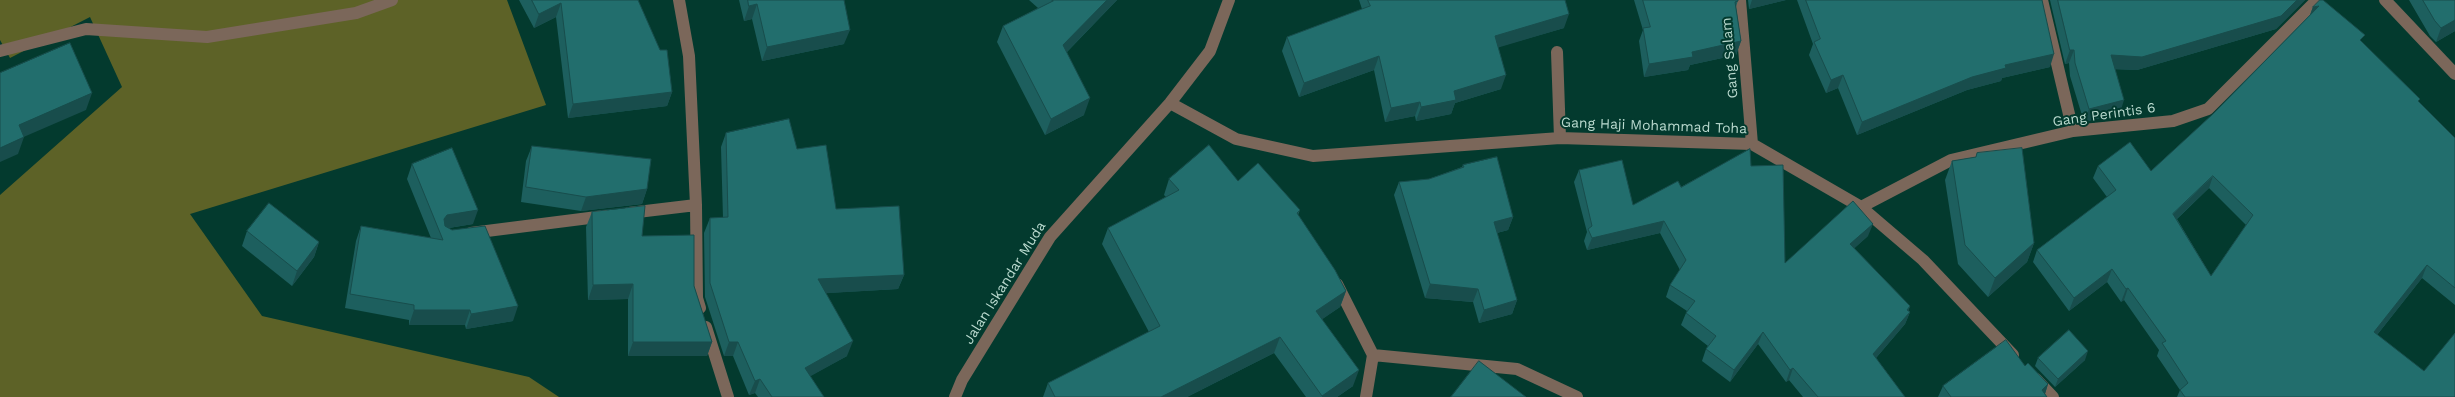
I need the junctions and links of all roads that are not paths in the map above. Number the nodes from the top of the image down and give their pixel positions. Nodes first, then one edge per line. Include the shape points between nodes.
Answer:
1 (392, 0) edge
2 (679, 0) edge
3 (1230, 0) edge
4 (1740, 0) edge
5 (2042, 0) edge
6 (2317, 0) edge
7 (2385, 0) edge
8 (0, 51) edge
9 (1558, 52) dead end
10 (2455, 74) edge
11 (1170, 103) junction
12 (2073, 131) junction
13 (1560, 138) junction
14 (1752, 144) junction
15 (696, 205) junction
16 (1861, 207) junction
17 (456, 235) edge
18 (1333, 276) edge
19 (1373, 355) junction
20 (728, 397) edge
21 (955, 397) edge
22 (1366, 397) edge
23 (1577, 397) edge
24 (2053, 397) edge

1 - 8 street via 356,14 206,37 86,28
2 - 15 street via 689,56
3 - 11 street, Jalan Iskandar Muda via 1210,51
4 - 14 street, Gang Salam
5 - 12 street
6 - 12 street, Gang Perintis 6 via 2208,109 2173,121
7 - 10 street
9 - 13 street
11 - 13 street, Gang Haji Mohammad Toha via 1236,139 1312,156
11 - 21 street, Jalan Iskandar Muda via 1050,237 962,380
12 - 16 street, Gang Perintis 6 via 1951,160
13 - 14 street, Gang Haji Mohammad Toha
14 - 16 street, Gang Haji Mohammad Toha
15 - 17 street
15 - 20 street via 696,298
16 - 24 street, Gang Haji Mohammad Toha via 1924,260
18 - 19 street
19 - 22 street
19 - 23 street via 1517,370

